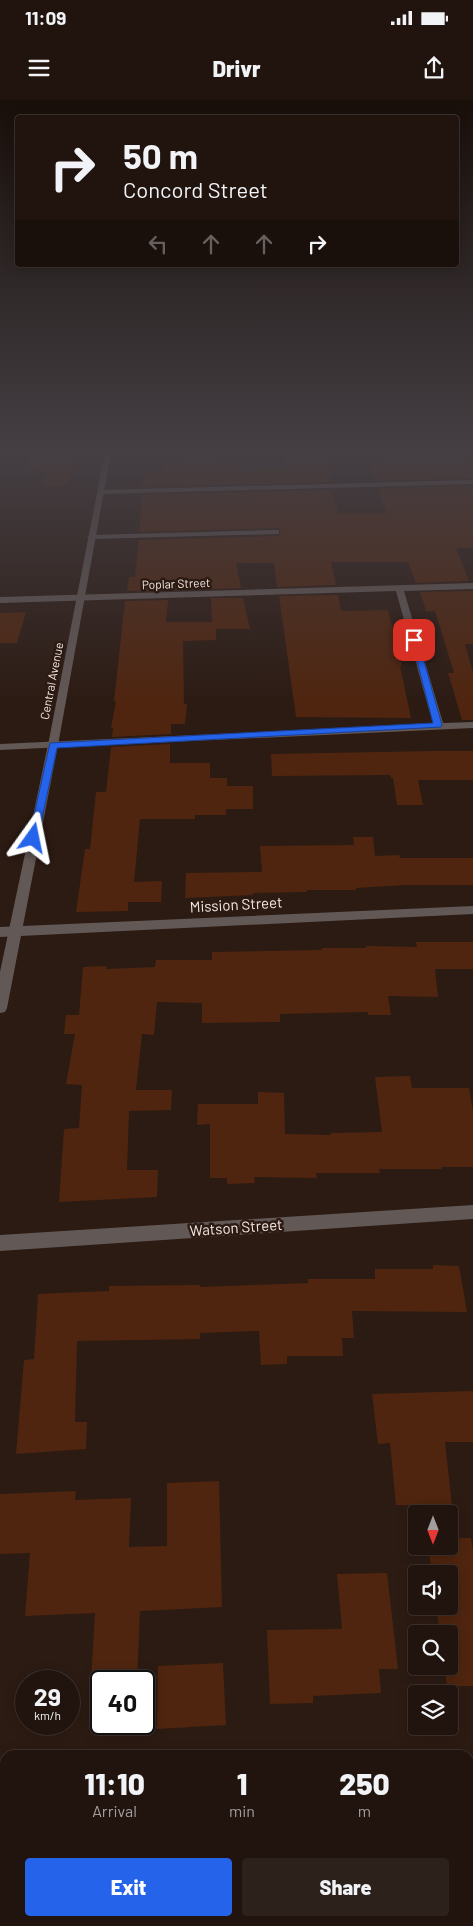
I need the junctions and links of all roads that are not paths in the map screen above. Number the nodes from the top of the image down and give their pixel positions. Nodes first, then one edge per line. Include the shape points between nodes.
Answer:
1 (92, 532) edge
2 (268, 532) edge
3 (91, 537) junction
4 (473, 586) edge
5 (399, 588) junction
6 (80, 599) junction
7 (0, 600) edge
8 (438, 725) junction
9 (473, 725) edge
10 (53, 745) junction
11 (0, 747) edge
12 (473, 910) edge
13 (0, 932) edge
14 (14, 932) junction
15 (0, 1008) edge
16 (473, 1212) edge
17 (0, 1243) edge

1 - 3 street, Central Avenue
2 - 3 street
3 - 6 street, Central Avenue
4 - 5 street, Poplar Street
5 - 6 street, Poplar Street
5 - 8 street
6 - 7 street, Poplar Street
6 - 10 street, Central Avenue
8 - 9 street
8 - 10 street
10 - 11 street
10 - 14 street, Central Avenue
12 - 14 street, Mission Street
13 - 14 street, Mission Street
14 - 15 street, Central Avenue
16 - 17 street, Watson Street

